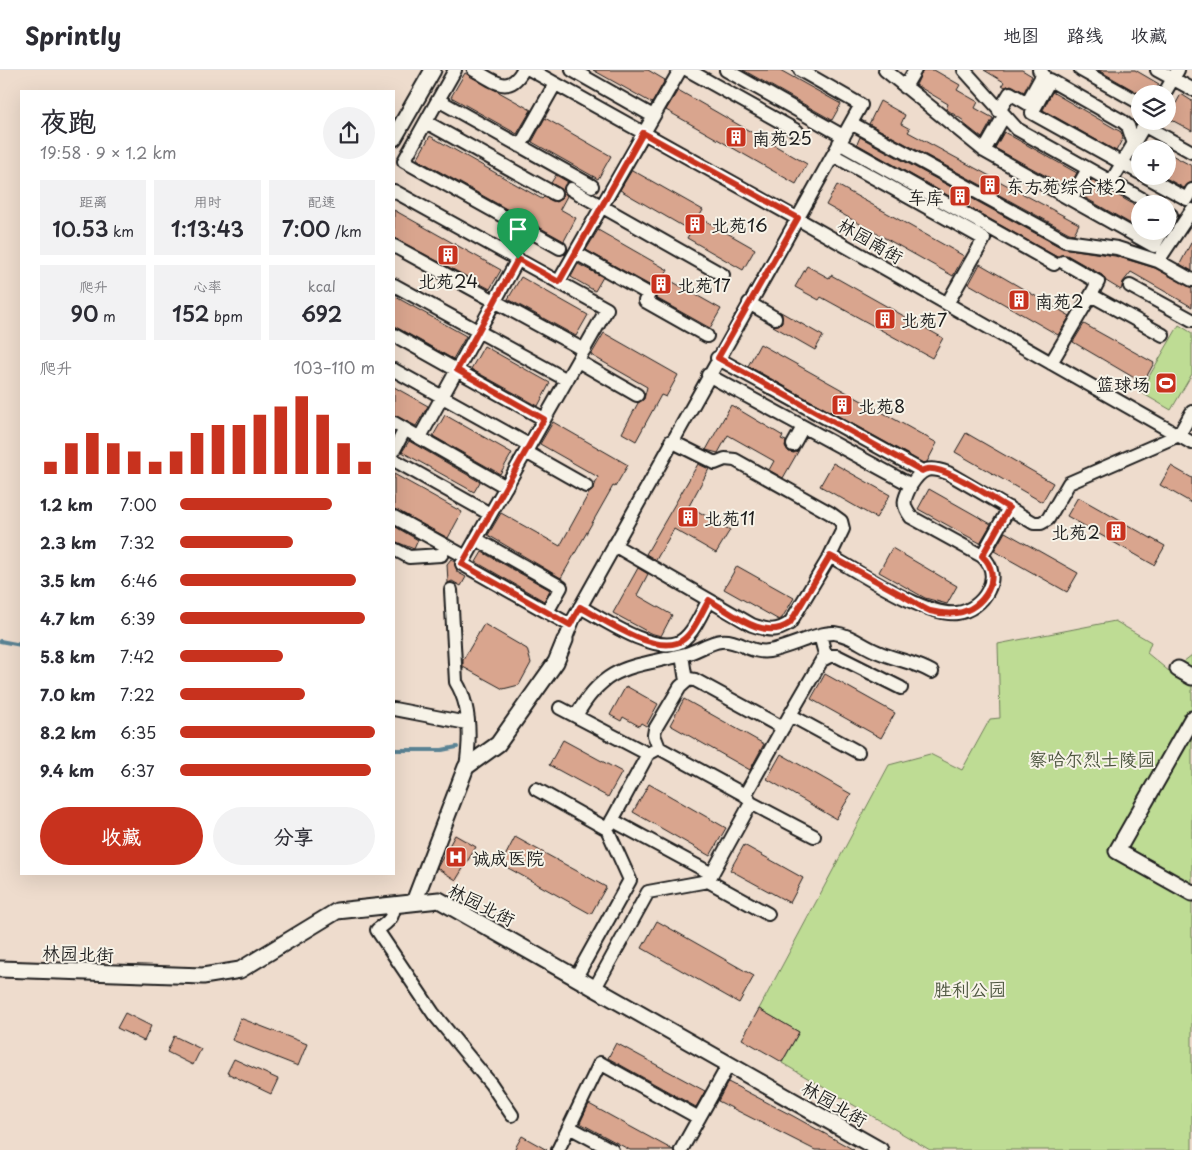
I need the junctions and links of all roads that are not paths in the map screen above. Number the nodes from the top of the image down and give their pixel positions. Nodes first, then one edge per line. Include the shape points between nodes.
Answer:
1 (433, 70) edge
2 (455, 70) edge
3 (474, 70) edge
4 (523, 70) edge
5 (531, 70) edge
6 (572, 70) edge
7 (680, 70) edge
8 (688, 70) edge
9 (726, 70) edge
10 (800, 70) edge
11 (884, 70) edge
12 (915, 70) edge
13 (964, 70) edge
14 (1039, 70) edge
15 (1081, 70) edge
16 (1157, 70) edge
17 (1175, 74) edge
18 (555, 84) junction
19 (1169, 85) edge
20 (905, 86) junction
21 (1192, 89) edge
22 (1131, 98) edge
23 (438, 100) junction
24 (1002, 113) junction
25 (653, 116) junction
26 (426, 122) junction
27 (851, 123) junction
28 (1156, 130) edge
29 (797, 131) dead end
30 (643, 133) junction
31 (395, 136) edge
32 (841, 140) junction
33 (1133, 140) edge
34 (520, 146) junction
35 (1131, 149) edge
36 (984, 151) junction
37 (1192, 152) edge
38 (833, 156) junction
39 (1122, 164) junction
40 (1131, 168) edge
41 (1088, 169) junction
42 (1111, 182) junction
43 (1161, 185) edge
44 (592, 186) dead end
45 (571, 189) dead end
46 (1192, 190) edge
47 (395, 192) edge
48 (555, 194) dead end
49 (1135, 195) edge
50 (1071, 200) junction
51 (602, 206) junction
52 (1192, 210) edge
53 (798, 218) junction
54 (1131, 233) edge
55 (1143, 240) edge
56 (1157, 240) edge
57 (395, 247) edge
58 (560, 248) dead end
59 (576, 253) junction
60 (518, 259) junction
61 (1158, 261) junction
62 (723, 275) dead end
63 (1192, 280) edge
64 (559, 282) junction
65 (395, 285) edge
66 (1130, 286) dead end
67 (1091, 295) junction
68 (495, 301) junction
69 (749, 304) junction
70 (947, 304) junction
71 (775, 318) dead end
72 (1192, 320) edge
73 (478, 331) junction
74 (1164, 335) dead end
75 (395, 336) edge
76 (707, 336) dead end
77 (581, 356) junction
78 (718, 358) junction
79 (1051, 363) junction
80 (457, 370) junction
81 (395, 371) edge
82 (708, 375) junction
83 (567, 380) junction
84 (637, 395) dead end
85 (442, 397) junction
86 (1192, 412) edge
87 (544, 419) junction
88 (399, 426) edge
89 (803, 427) junction
90 (1179, 436) junction
91 (420, 437) junction
92 (672, 441) junction
93 (1192, 443) edge
94 (395, 445) edge
95 (793, 445) dead end
96 (528, 449) junction
97 (395, 461) edge
98 (922, 471) junction
99 (586, 486) dead end
100 (911, 486) junction
101 (506, 487) junction
102 (1009, 508) junction
103 (490, 514) junction
104 (395, 518) edge
105 (476, 538) junction
106 (446, 546) junction
107 (614, 546) junction
108 (395, 550) edge
109 (830, 556) junction
110 (982, 556) junction
111 (466, 557) junction
112 (451, 590) dead end
113 (709, 600) junction
114 (580, 607) junction
115 (547, 612) junction
116 (570, 625) junction
117 (820, 635) junction
118 (565, 640) joint
119 (682, 655) junction
120 (826, 658) junction
121 (1178, 669) dead end
122 (932, 672) dead end
123 (1192, 677) edge
124 (686, 681) junction
125 (901, 688) dead end
126 (560, 708) dead end
127 (395, 710) edge
128 (790, 715) junction
129 (576, 716) junction
130 (1192, 719) edge
131 (467, 723) junction
132 (783, 728) junction
133 (654, 751) junction
134 (858, 752) dead end
135 (466, 767) junction
136 (536, 789) dead end
137 (748, 799) junction
138 (610, 824) junction
139 (814, 836) dead end
140 (710, 878) junction
141 (1192, 893) edge
142 (414, 902) junction
143 (394, 904) junction
144 (768, 914) dead end
145 (0, 969) edge
146 (576, 977) junction
147 (595, 988) junction
148 (729, 1064) junction
149 (512, 1115) dead end
150 (699, 1118) junction
151 (569, 1127) junction
152 (558, 1150) edge
153 (612, 1150) edge
154 (681, 1150) edge
155 (880, 1150) edge

1 - 31 street
2 - 23 street
3 - 4 street via 508,86 516,82
5 - 18 street, 林园南街
6 - 25 street
7 - 25 street
8 - 29 street
9 - 32 street
10 - 27 street via 861,105
11 - 20 street
12 - 20 street
13 - 24 street
14 - 24 street via 1043,74 1027,102 1010,93
15 - 22 street
16 - 17 street
17 - 19 street
17 - 21 street
18 - 30 street, 林园南街
18 - 34 street
20 - 36 street
23 - 26 street
23 - 34 street
24 - 36 street
24 - 41 street via 1016,129
25 - 30 street
26 - 48 street
26 - 58 street via 404,161
27 - 32 street
27 - 61 street via 1066,241 1117,248
28 - 37 street
30 - 51 street
30 - 53 street, 林园南街
32 - 38 street
32 - 67 street via 1058,263 1098,282
33 - 39 street via 1128,126 1122,121 1050,80 1032,113
34 - 44 street
35 - 39 street
36 - 50 street
38 - 53 street
38 - 70 street via 984,239
39 - 40 street
39 - 42 street
41 - 42 street
41 - 50 street
42 - 49 street
43 - 46 street via 1187,199
45 - 51 street
47 - 60 street
50 - 54 street
51 - 59 street
51 - 62 street
52 - 61 street
53 - 69 street
53 - 70 street, 林园南街
55 - 56 street via 1154,246
57 - 68 street
59 - 64 street
59 - 76 street via 649,294 645,301
60 - 64 street
60 - 68 street
61 - 63 street
64 - 77 street via 608,309
65 - 73 street
66 - 72 street
67 - 74 street
67 - 79 street
68 - 73 street
68 - 77 street
69 - 71 street
69 - 78 street
70 - 79 street, 林园南街
73 - 80 street
73 - 83 street
75 - 80 street
77 - 83 street
77 - 84 street
78 - 82 street
78 - 98 street
79 - 90 street, 林园南街
80 - 85 street
80 - 87 street
81 - 85 street
82 - 89 street
82 - 92 street
83 - 87 street
85 - 91 street
85 - 96 street
86 - 90 street
87 - 96 street
88 - 91 street
88 - 94 street
89 - 95 street
89 - 100 street
90 - 93 street, 林园南街
90 - 102 street via 1069,483 1048,519 1041,523 1034,523
91 - 101 street
92 - 107 street
92 - 109 street via 715,463 734,460 841,521 843,529
96 - 99 street
96 - 101 street
97 - 103 street
98 - 100 street
98 - 102 street via 935,468 948,473
100 - 110 street via 903,501 911,517
101 - 103 street
102 - 110 street
103 - 105 street
104 - 106 street
105 - 111 street
105 - 115 street via 560,587
106 - 108 street via 441,555 409,557
106 - 111 street
107 - 113 street
107 - 114 street
109 - 110 street via 930,610 957,613 969,610 981,600 991,583 994,572 990,562
109 - 113 street via 790,623 781,629 767,631 752,625
111 - 115 street via 462,564
112 - 131 street via 456,682 463,693
113 - 114 street via 688,634 677,643 660,644 645,641
114 - 116 street
115 - 116 street
116 - 118 street
117 - 119 street via 766,652 721,641
117 - 120 street
117 - 122 street via 850,636 875,651
118 - 135 street via 556,662 498,744
119 - 124 street
119 - 129 street via 620,670 605,678 595,686
120 - 125 street via 837,656
120 - 128 street
121 - 123 street
124 - 132 street via 695,680
124 - 133 street via 656,729
126 - 129 street
127 - 131 street
128 - 132 street
128 - 134 street
129 - 133 street
130 - 141 street via 1117,851
131 - 135 street
132 - 137 street
133 - 137 street
133 - 138 street
135 - 142 street
136 - 138 street
137 - 139 street
137 - 140 street
138 - 140 street
138 - 146 street via 630,880
140 - 144 street
140 - 147 street via 648,892
142 - 143 street, 林园北街
142 - 146 street, 林园北街 via 439,900
143 - 145 street, 林园北街 via 336,911 240,970 202,976
143 - 149 street via 389,921 378,930 434,1013
146 - 147 street, 林园北街
147 - 148 street, 林园北街
148 - 150 street
148 - 155 street, 林园北街
150 - 151 street via 600,1063
150 - 154 street
151 - 152 street
151 - 153 street

